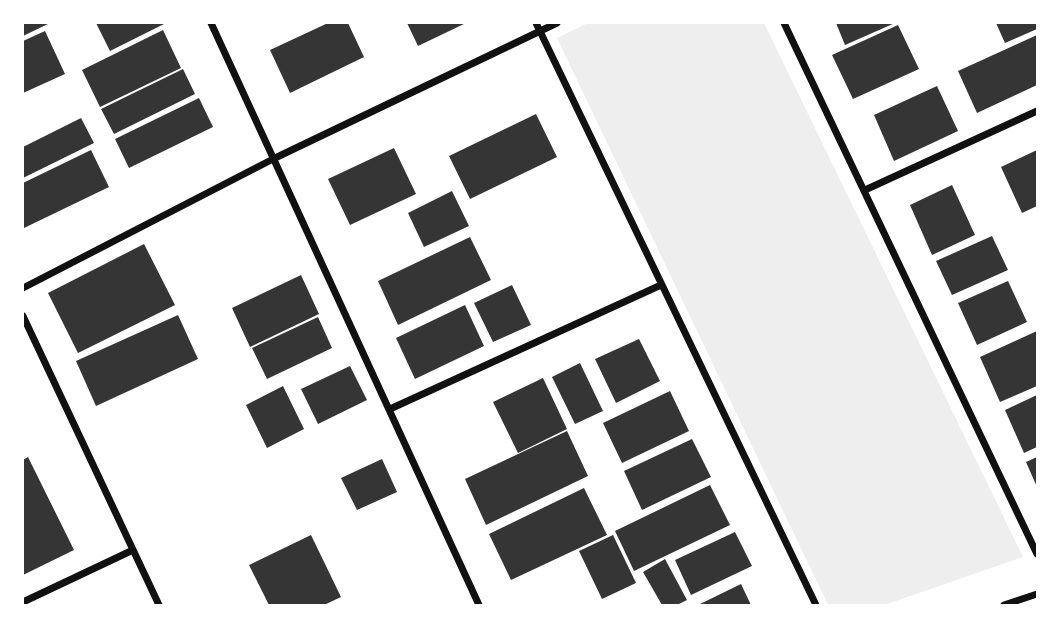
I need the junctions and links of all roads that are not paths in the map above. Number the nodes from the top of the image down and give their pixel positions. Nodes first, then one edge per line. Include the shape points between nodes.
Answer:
1 (211, 23) edge
2 (536, 23) edge
3 (557, 23) edge
4 (784, 23) edge
5 (539, 31) junction
6 (1037, 111) edge
7 (275, 158) junction
8 (866, 190) junction
9 (661, 285) junction
10 (23, 288) edge
11 (23, 316) edge
12 (390, 409) junction
13 (133, 550) junction
14 (1037, 554) edge
15 (1037, 594) edge
16 (23, 602) edge
17 (159, 605) edge
18 (479, 605) edge
19 (817, 605) edge
20 (1004, 605) edge

1 - 7 street
2 - 5 street
3 - 5 street
4 - 8 street
5 - 7 street
5 - 9 street
6 - 8 street
7 - 10 street
7 - 12 street
8 - 14 street
9 - 12 street
9 - 19 street
11 - 13 street
12 - 18 street
13 - 16 street
13 - 17 street
15 - 20 street

